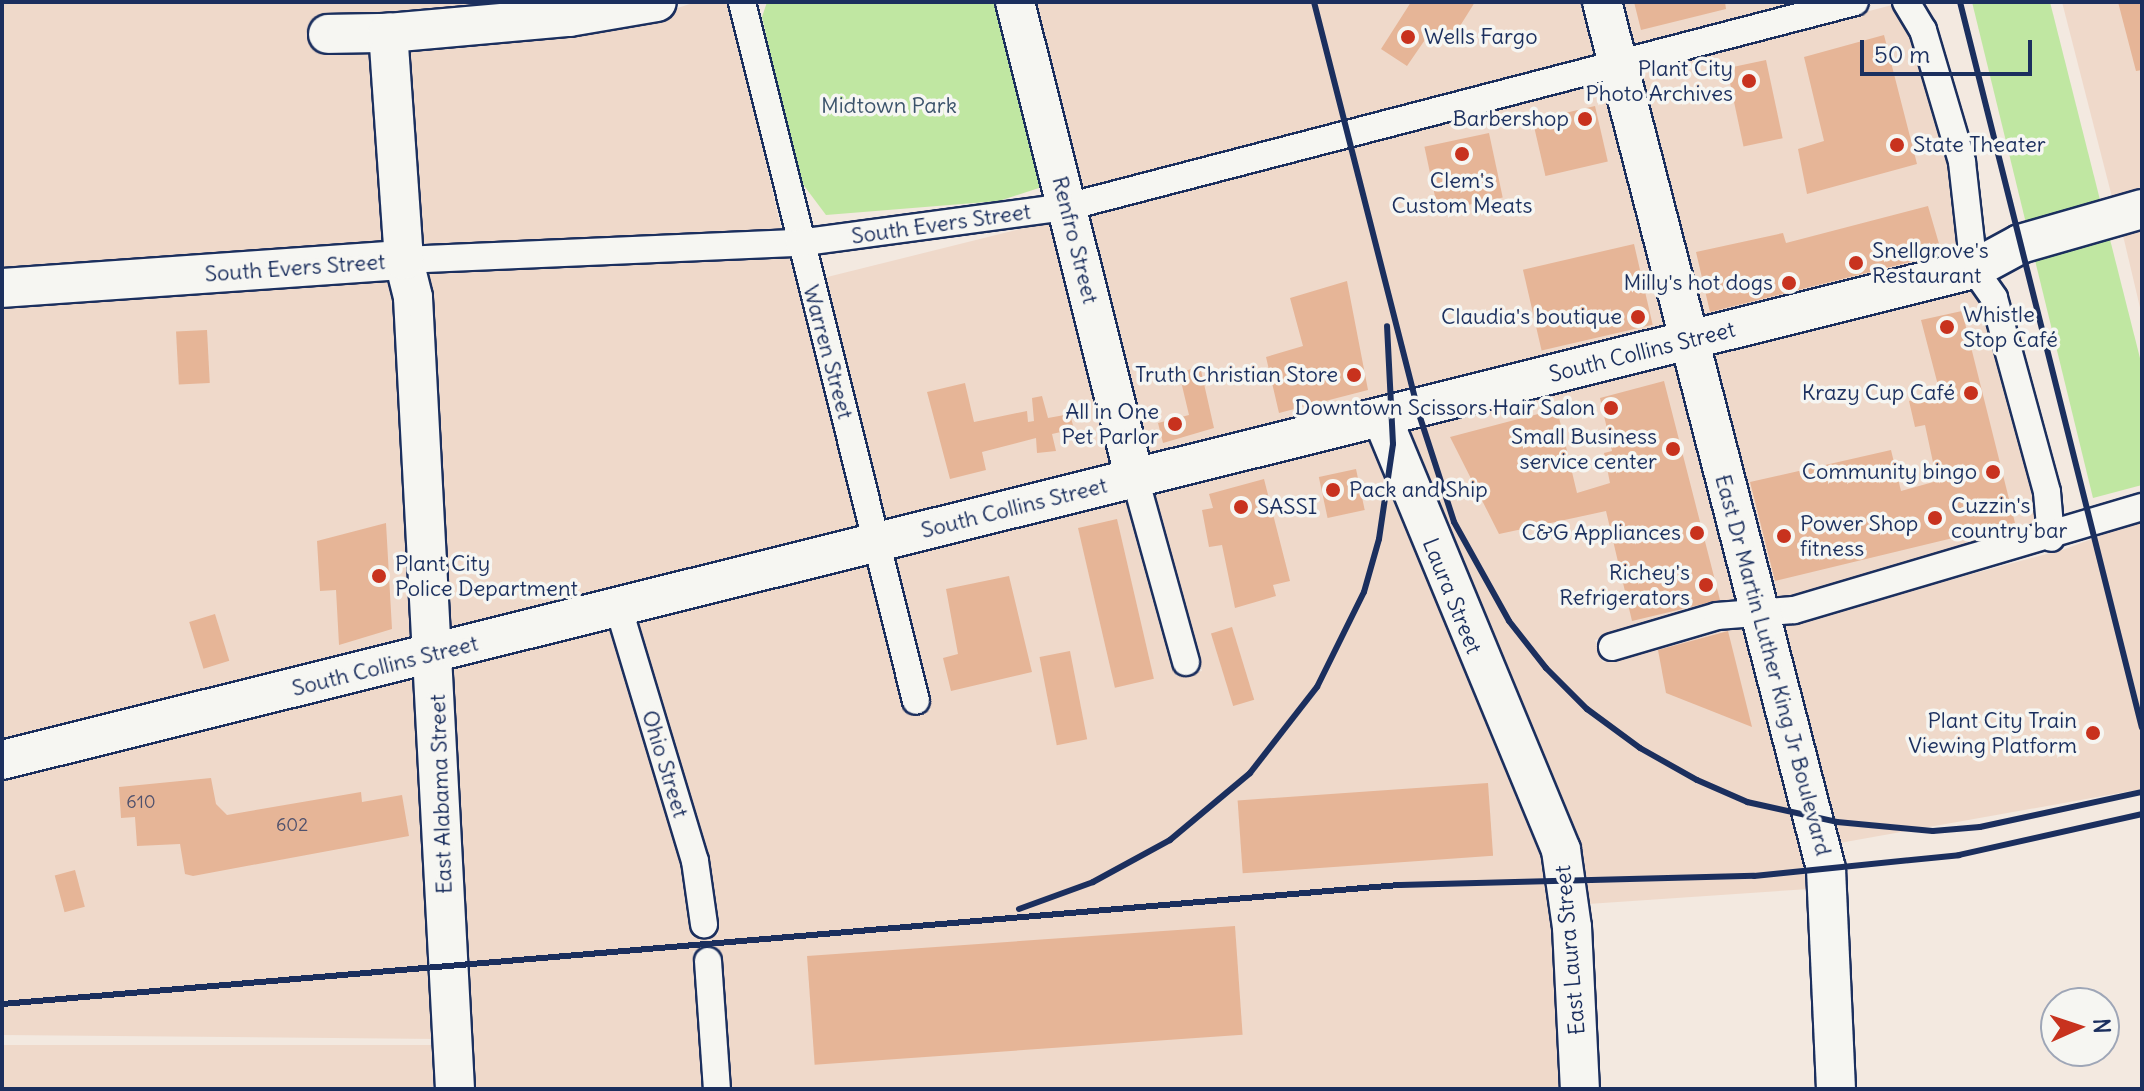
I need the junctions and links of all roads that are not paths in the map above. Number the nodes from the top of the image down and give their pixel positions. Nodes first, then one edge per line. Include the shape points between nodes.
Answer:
1 (657, 2) edge
2 (742, 2) edge
3 (1015, 2) edge
4 (1602, 2) edge
5 (1855, 2) edge
6 (1906, 2) edge
7 (388, 33) junction
8 (328, 34) dead end
9 (1618, 65) junction
10 (1067, 207) junction
11 (2142, 209) edge
12 (799, 243) junction
13 (404, 260) junction
14 (1974, 269) junction
15 (2, 288) edge
16 (1690, 340) junction
17 (1383, 420) junction
18 (1135, 478) junction
19 (2142, 507) edge
20 (2051, 538) junction
21 (878, 542) junction
22 (618, 606) junction
23 (1757, 611) junction
24 (1612, 647) dead end
25 (435, 655) junction
26 (1186, 662) dead end
27 (916, 701) dead end
28 (1506, 727) joint
29 (2, 760) edge
30 (704, 924) dead end
31 (708, 961) dead end
32 (455, 1089) edge
33 (717, 1089) edge
34 (1580, 1089) edge
35 (1836, 1089) edge

1 - 7 street via 569,17
2 - 12 street, Warren Street
3 - 10 street, Renfro Street
4 - 9 street, East Dr Martin Luther King Jr Boulevard
5 - 9 street, South Evers Street
6 - 14 street via 1923,30 1962,162
7 - 8 street
7 - 13 street, East Alabama Street
9 - 10 street, South Evers Street
9 - 16 street, East Dr Martin Luther King Jr Boulevard
10 - 12 street, South Evers Street
10 - 18 street, Renfro Street
11 - 14 street, South Collins Street via 2020,244
12 - 13 street, South Evers Street
12 - 21 street, Warren Street
13 - 15 street, South Evers Street
13 - 25 street, East Alabama Street via 413,297
14 - 16 street, South Collins Street
14 - 20 street via 1994,298 2047,492
16 - 17 street, South Collins Street
16 - 23 street, East Dr Martin Luther King Jr Boulevard
17 - 18 street, South Collins Street
17 - 28 street, Laura Street
18 - 21 street, South Collins Street
18 - 26 street
19 - 20 street
20 - 23 street via 1794,610
21 - 22 street, South Collins Street
21 - 27 street, Warren Street
22 - 25 street, South Collins Street
22 - 30 street, Ohio Street via 695,861
23 - 24 street via 1717,616
23 - 35 street, East Dr Martin Luther King Jr Boulevard via 1826,869
25 - 29 street, South Collins Street
25 - 32 street, East Alabama Street
28 - 34 street, East Laura Street via 1561,850 1572,927
31 - 33 street

